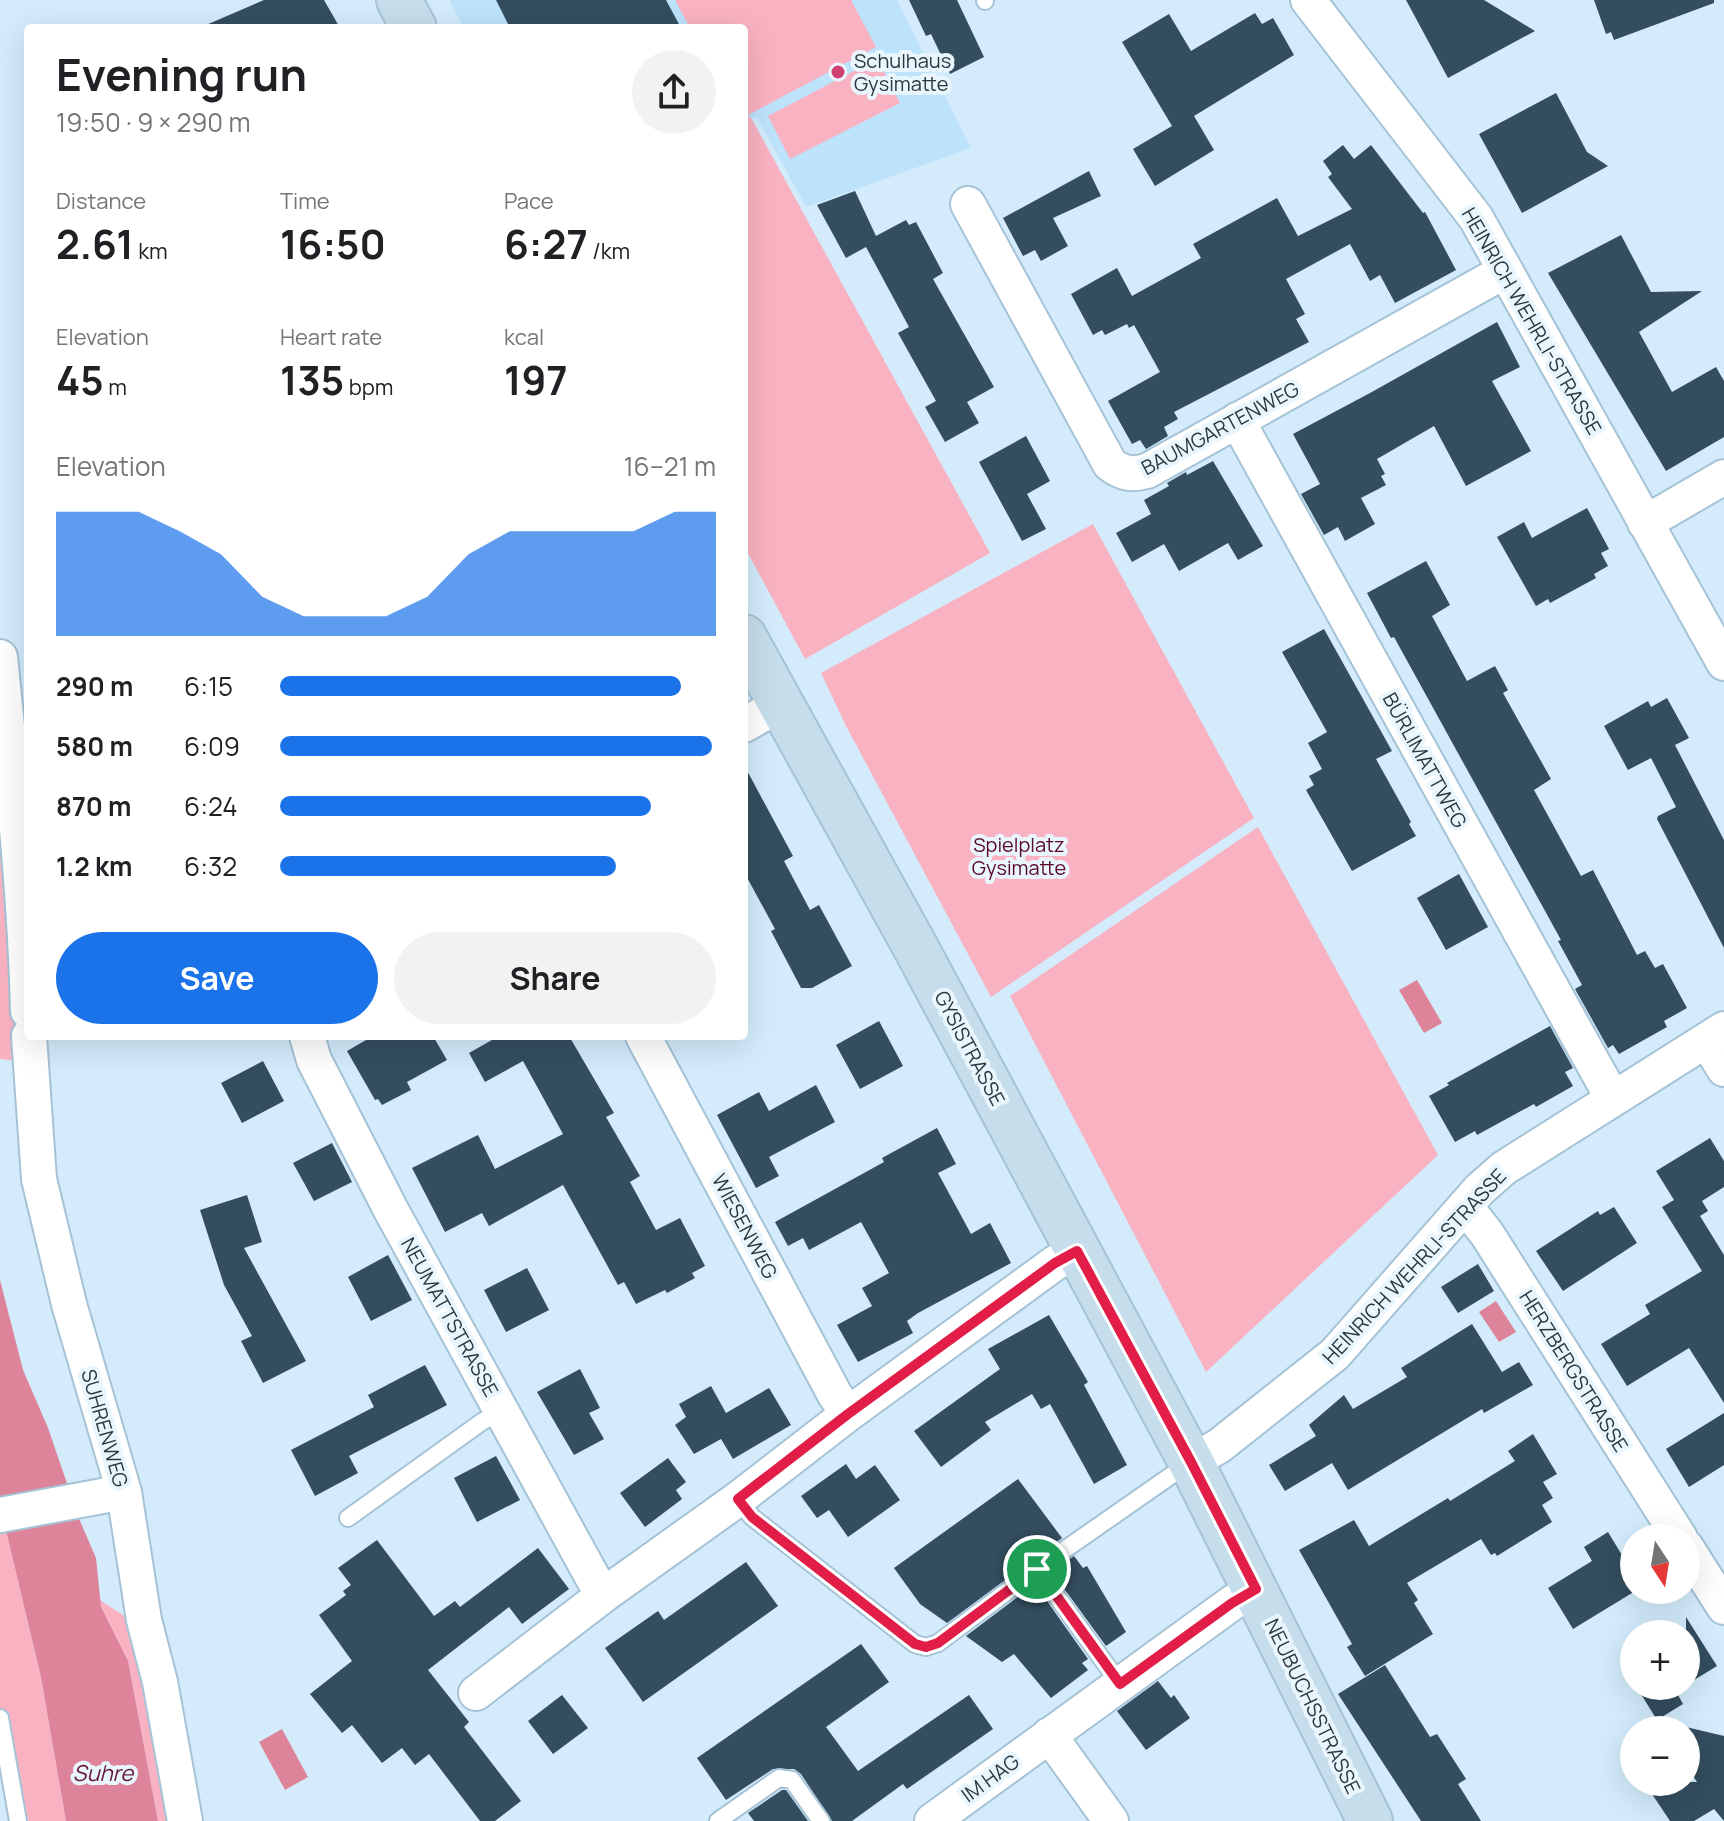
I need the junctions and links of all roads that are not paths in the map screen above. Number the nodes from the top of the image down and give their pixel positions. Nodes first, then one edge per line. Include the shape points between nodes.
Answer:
1 (399, 0) edge
2 (1308, 0) edge
3 (412, 24) edge
4 (968, 204) dead end
5 (1505, 271) junction
6 (1237, 420) junction
7 (1724, 477) edge
8 (1645, 523) junction
9 (748, 644) edge
10 (0, 657) edge
11 (1724, 663) edge
12 (781, 704) junction
13 (748, 723) edge
14 (24, 911) edge
15 (29, 1040) edge
16 (308, 1040) edge
17 (645, 1040) edge
18 (1718, 1046) edge
19 (1613, 1099) junction
20 (1465, 1206) junction
21 (1077, 1251) junction
22 (502, 1412) junction
23 (848, 1414) junction
24 (1191, 1462) junction
25 (110, 1493) junction
26 (738, 1499) junction
27 (0, 1515) edge
28 (348, 1518) dead end
29 (1671, 1524) edge
30 (1037, 1569) junction
31 (1700, 1569) edge
32 (1256, 1589) junction
33 (605, 1594) junction
34 (1724, 1607) edge
35 (1120, 1684) junction
36 (476, 1693) dead end
37 (0, 1718) edge
38 (1049, 1735) junction
39 (18, 1821) edge
40 (185, 1821) edge
41 (718, 1821) edge
42 (821, 1821) edge
43 (932, 1821) edge
44 (1111, 1821) edge
45 (1370, 1821) edge

1 - 3 street
2 - 5 street, HEINRICH WEHRLI-STRASSE via 1476,218
4 - 6 street, BAUMGARTENWEG via 1110,464 1133,475 1147,471
5 - 6 street, BAUMGARTENWEG
5 - 8 street, HEINRICH WEHRLI-STRASSE
6 - 19 street, BÜRLIMATTWEG
7 - 8 street
8 - 11 street, HEINRICH WEHRLI-STRASSE
9 - 12 street, GYSISTRASSE
10 - 14 street
12 - 13 street
12 - 21 street, GYSISTRASSE
15 - 25 street, SUHRENWEG via 39,1179
16 - 22 street, NEUMATTSTRASSE via 391,1210
17 - 23 street, WIESENWEG
18 - 19 street, HEINRICH WEHRLI-STRASSE
19 - 20 street, HEINRICH WEHRLI-STRASSE via 1504,1168
20 - 24 street, HEINRICH WEHRLI-STRASSE via 1335,1354 1232,1437
20 - 29 street, HERZBERGSTRASSE
21 - 23 street
21 - 24 street, GYSISTRASSE
22 - 28 lane
22 - 33 street, NEUMATTSTRASSE
23 - 26 street
24 - 30 lane
24 - 32 street, NEUBUCHSSTRASSE
25 - 27 street
25 - 40 street, SUHRENWEG via 160,1682
26 - 30 lane via 752,1517 915,1644 926,1647
26 - 33 street
30 - 35 lane
31 - 34 street
32 - 35 street, IM HAG
32 - 45 street, NEUBUCHSSTRASSE
33 - 36 street
35 - 38 street, IM HAG
37 - 39 lane
38 - 43 street, IM HAG
38 - 44 street
41 - 42 lane via 779,1778 792,1780

